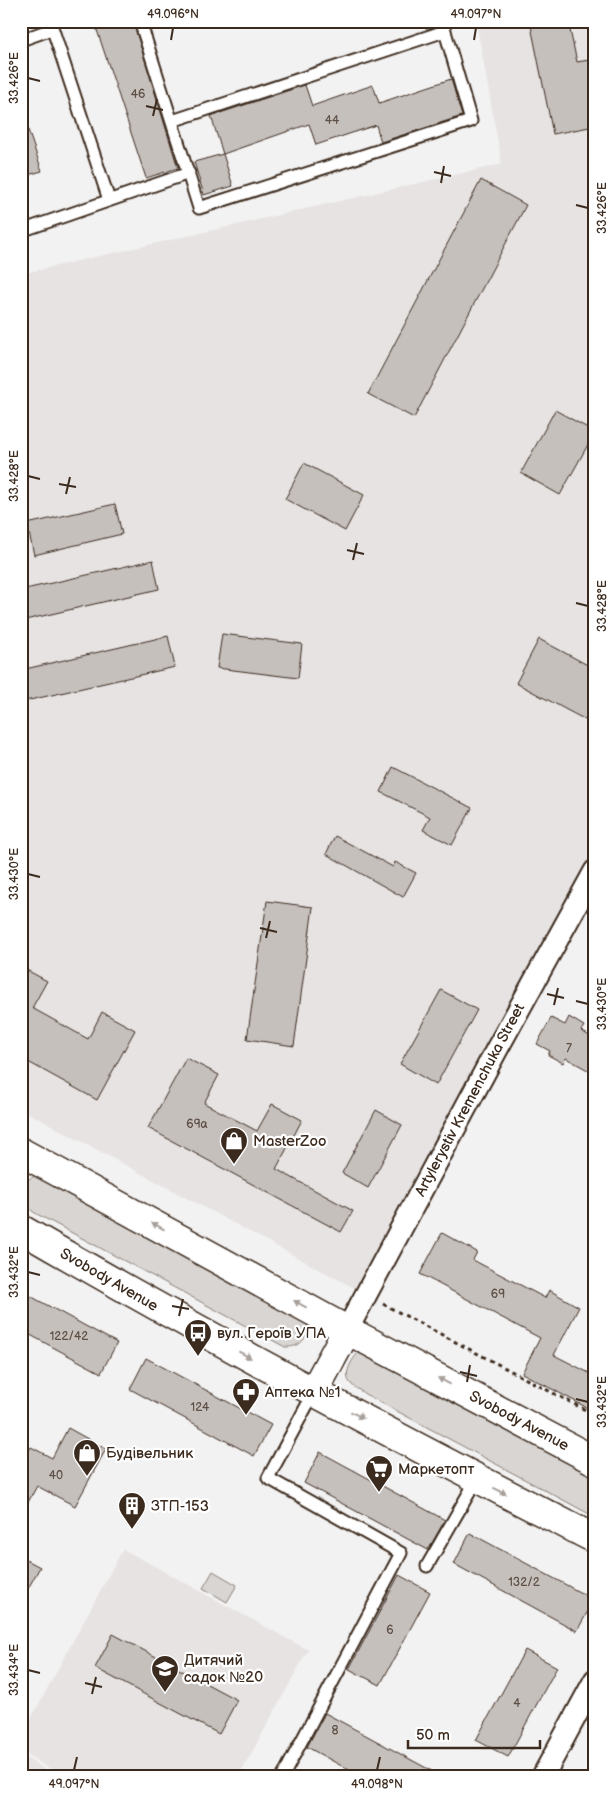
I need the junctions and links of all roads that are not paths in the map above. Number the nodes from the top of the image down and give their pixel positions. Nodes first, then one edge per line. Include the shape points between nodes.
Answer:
1 (140, 21) edge
2 (51, 25) edge
3 (444, 26) edge
4 (21, 40) edge
5 (172, 121) junction
6 (189, 173) junction
7 (109, 200) junction
8 (21, 231) edge
9 (595, 871) edge
10 (21, 1152) edge
11 (21, 1229) edge
12 (347, 1330) junction
13 (314, 1392) junction
14 (595, 1461) edge
15 (477, 1479) junction
16 (595, 1539) edge
17 (427, 1566) dead end
18 (595, 1680) edge
19 (283, 1776) edge
20 (543, 1776) edge

1 - 5 lane
2 - 4 lane
2 - 7 lane
3 - 5 lane
3 - 6 lane via 471,121 199,208
5 - 6 lane
6 - 7 lane
7 - 8 lane
9 - 12 street, Artylerystiv Kremenchuka Street
12 -> 10 highway, Svobody Avenue
11 -> 13 highway, Svobody Avenue via 156,1307
12 - 13 highway
14 -> 12 highway, Svobody Avenue
13 -> 15 highway, Svobody Avenue
13 - 19 lane via 268,1478 401,1552
15 -> 16 highway, Svobody Avenue
15 - 17 lane
18 - 20 street

